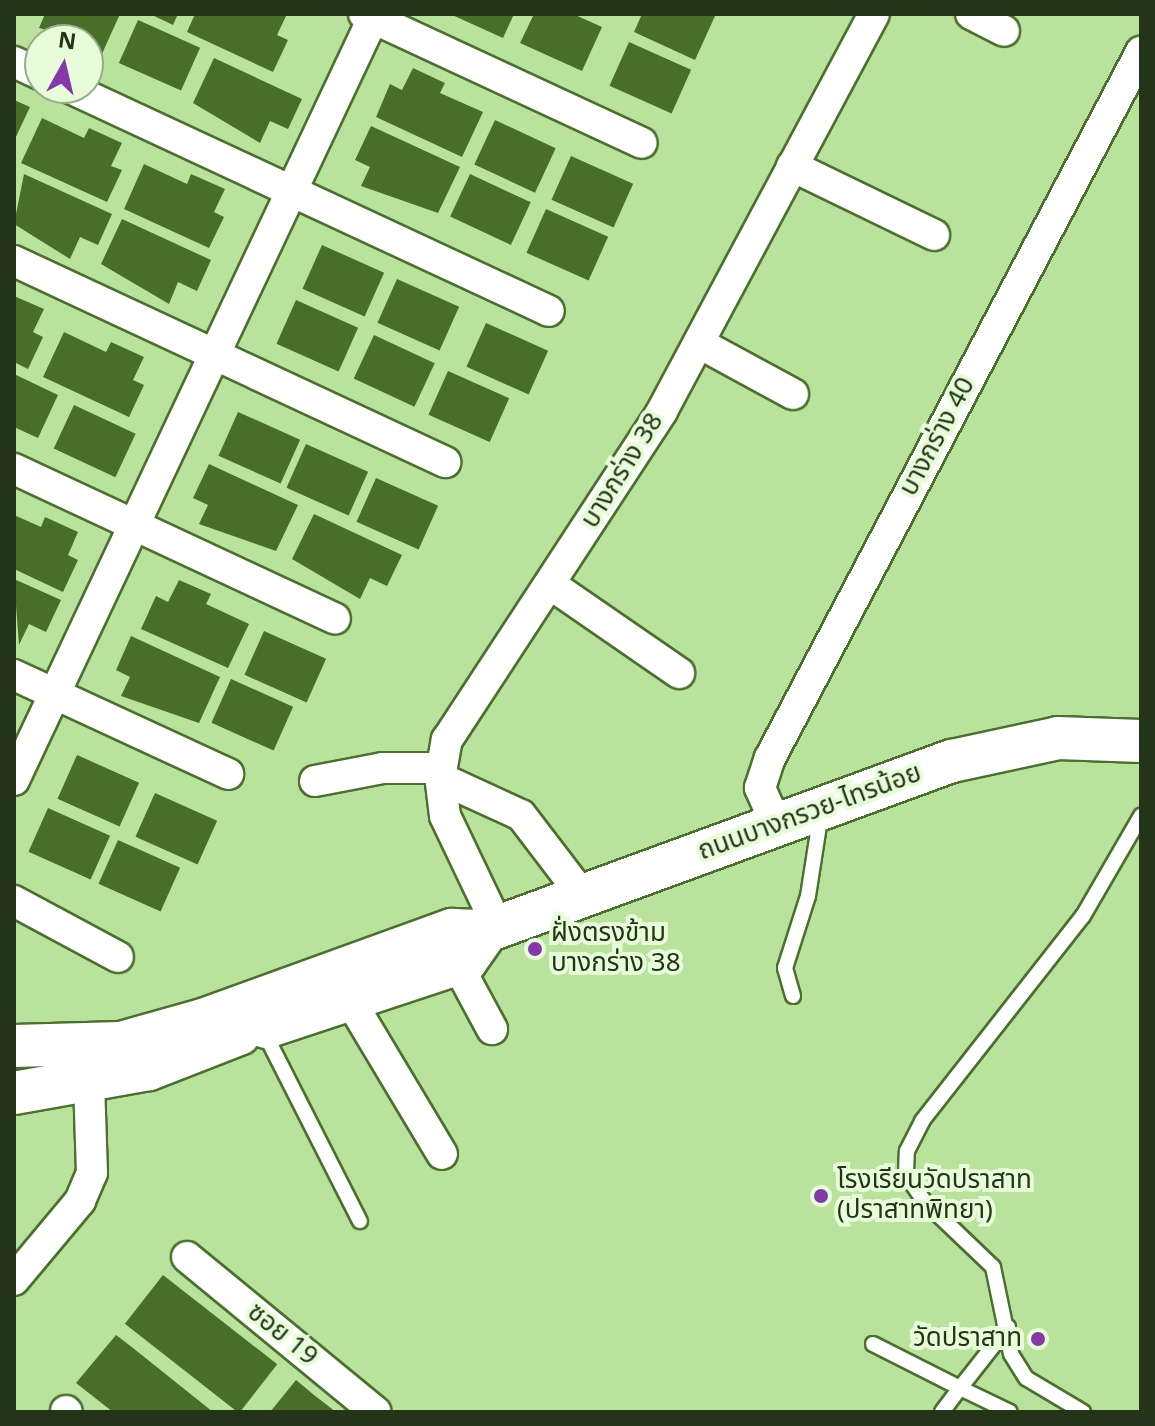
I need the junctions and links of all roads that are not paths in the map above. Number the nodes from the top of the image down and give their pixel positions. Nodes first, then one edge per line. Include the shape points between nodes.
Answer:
1 (874, 14) edge
2 (971, 14) edge
3 (370, 15) edge
4 (1004, 31) dead end
5 (1141, 52) edge
6 (104, 104) edge
7 (642, 143) dead end
8 (792, 166) junction
9 (292, 191) junction
10 (934, 235) dead end
11 (14, 261) edge
12 (549, 311) dead end
13 (699, 343) junction
14 (216, 355) junction
15 (793, 394) dead end
16 (445, 462) dead end
17 (14, 469) edge
18 (136, 526) junction
19 (550, 584) junction
20 (335, 619) dead end
21 (679, 673) dead end
22 (14, 675) edge
23 (57, 695) junction
24 (1141, 741) edge
25 (441, 773) junction
26 (228, 774) dead end
27 (14, 780) edge
28 (315, 781) dead end
29 (822, 809) junction
30 (1141, 816) edge
31 (777, 826) junction
32 (583, 896) junction
33 (14, 901) edge
34 (492, 929) junction
35 (118, 957) dead end
36 (457, 964) junction
37 (294, 990) junction
38 (793, 996) dead end
39 (351, 1002) junction
40 (14, 1017) edge
41 (492, 1029) dead end
42 (251, 1031) junction
43 (14, 1046) edge
44 (122, 1051) junction
45 (14, 1064) edge
46 (89, 1082) junction
47 (14, 1093) edge
48 (442, 1154) dead end
49 (360, 1221) dead end
50 (187, 1257) dead end
51 (14, 1280) edge
52 (1008, 1327) junction
53 (873, 1344) dead end
54 (960, 1388) junction
55 (376, 1412) edge
56 (942, 1412) edge
57 (1010, 1412) edge
58 (1083, 1412) edge

1 - 8 street, บางกร่าง 38
2 - 4 street
3 - 7 street
3 - 9 street
5 - 31 street, บางกร่าง 40 via 770,758 760,788
6 - 9 street
8 - 10 street
8 - 13 street, บางกร่าง 38
9 - 12 street
9 - 14 street
11 - 14 street
13 - 15 street
13 - 19 street, บางกร่าง 38
14 - 16 street
14 - 18 street
17 - 18 street
18 - 20 street
18 - 23 street
19 - 21 street
19 - 25 street, บางกร่าง 38 via 447,740
22 - 23 street
23 - 26 street
23 - 27 street
24 - 29 main road, ถนนบางกรวย-ไทรน้อย via 1058,738 1002,748
25 - 28 street via 399,766
25 - 32 street via 521,815
25 - 34 street, บางกร่าง 38 via 445,816
29 - 31 main road, ถนนบางกรวย-ไทรน้อย
29 - 38 lane via 808,896 785,968
30 - 52 lane via 1083,916 922,1121 907,1151 906,1174 924,1201 993,1267
31 - 32 main road, ถนนบางกรวย-ไทรน้อย
32 - 34 main road, ถนนบางกรวย-ไทรน้อย
33 - 35 street
34 - 36 main road, ถนนบางกรวย-ไทรน้อย
34 - 37 main road, ถนนบางกรวย-ไทรน้อย via 452,930
36 - 39 main road, ถนนบางกรวย-ไทรน้อย
36 - 41 street
37 - 40 main road via 127,1028
37 - 44 main road, ถนนบางกรวย-ไทรน้อย
39 - 42 main road, ถนนบางกรวย-ไทรน้อย
39 - 48 street
42 - 44 main road, ถนนบางกรวย-ไทรน้อย
42 - 46 main road via 149,1069
42 - 49 lane
43 - 44 main road, ถนนบางกรวย-ไทรน้อย
44 - 45 main road, ถนนบางกรวย-ไทรน้อย
46 - 47 main road
46 - 51 street via 92,1173 80,1201
50 - 55 street, ซอย 19
52 - 54 lane
52 - 58 lane via 1011,1354 1026,1378
53 - 54 lane
54 - 56 lane
54 - 57 lane

